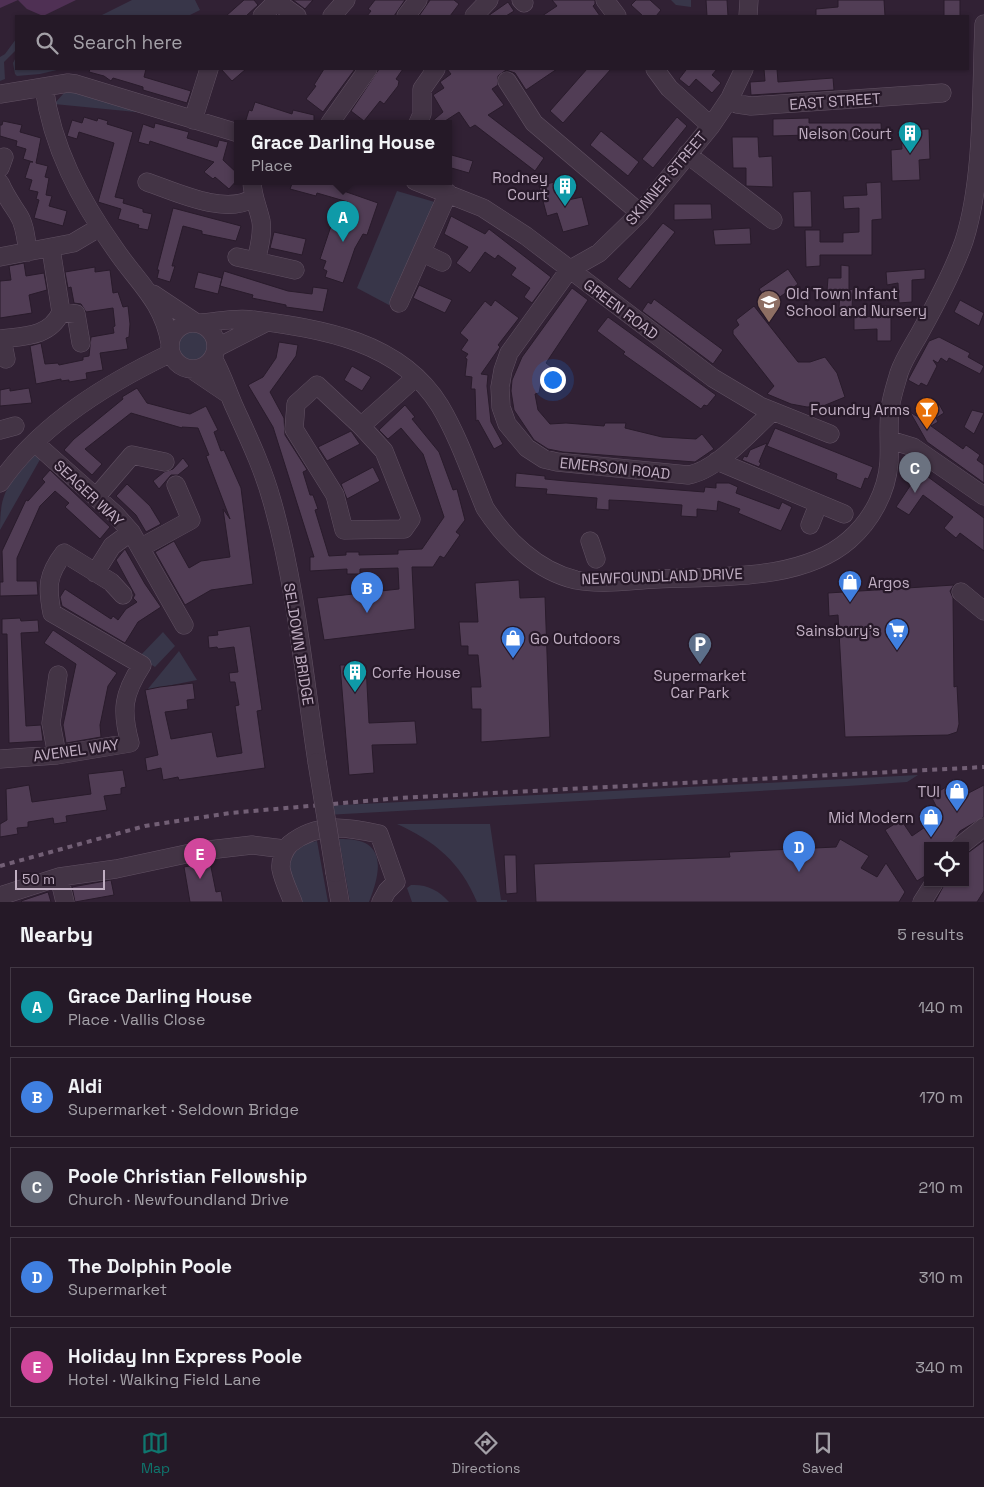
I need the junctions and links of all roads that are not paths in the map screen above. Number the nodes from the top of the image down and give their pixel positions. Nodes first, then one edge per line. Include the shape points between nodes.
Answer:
1 (346, 0) edge
2 (418, 0) edge
3 (489, 0) edge
4 (605, 0) edge
5 (749, 0) edge
6 (278, 1) edge
7 (263, 15) edge
8 (296, 15) edge
9 (333, 15) edge
10 (407, 15) edge
11 (475, 15) edge
12 (616, 15) edge
13 (748, 15) edge
14 (984, 24) edge
15 (209, 70) edge
16 (367, 70) edge
17 (435, 70) edge
18 (656, 70) edge
19 (744, 70) edge
20 (507, 81) dead end
21 (44, 87) junction
22 (983, 89) edge
23 (942, 93) dead end
24 (0, 94) edge
25 (730, 98) junction
26 (193, 120) junction
27 (332, 120) edge
28 (419, 120) edge
29 (710, 126) junction
30 (234, 132) edge
31 (687, 154) junction
32 (148, 182) dead end
33 (0, 183) edge
34 (426, 185) edge
35 (252, 189) edge
36 (448, 193) junction
37 (4, 204) edge
38 (640, 213) junction
39 (773, 220) dead end
40 (100, 228) junction
41 (51, 248) junction
42 (28, 252) junction
43 (423, 252) junction
44 (0, 257) edge
45 (237, 257) dead end
46 (256, 261) junction
47 (442, 262) dead end
48 (295, 270) dead end
49 (569, 270) junction
50 (150, 293) junction
51 (398, 303) dead end
52 (75, 312) junction
53 (197, 323) junction
54 (265, 323) junction
55 (1, 339) edge
56 (81, 343) dead end
57 (170, 348) junction
58 (215, 353) junction
59 (6, 359) dead end
60 (191, 369) junction
61 (416, 377) junction
62 (228, 394) junction
63 (766, 409) junction
64 (361, 426) junction
65 (830, 434) dead end
66 (890, 440) junction
67 (35, 442) junction
68 (716, 461) junction
69 (166, 462) dead end
70 (0, 484) edge
71 (176, 485) dead end
72 (984, 496) edge
73 (96, 497) junction
74 (818, 505) junction
75 (844, 514) dead end
76 (810, 525) dead end
77 (131, 532) junction
78 (590, 541) dead end
79 (140, 548) junction
80 (596, 559) dead end
81 (95, 573) junction
82 (961, 592) dead end
83 (122, 595) dead end
84 (984, 611) edge
85 (184, 626) dead end
86 (58, 676) dead end
87 (58, 755) junction
88 (0, 759) edge
89 (984, 827) edge
90 (965, 842) edge
91 (284, 849) junction
92 (59, 877) junction
93 (931, 887) edge
94 (0, 896) edge
95 (65, 902) edge
96 (293, 902) edge
97 (340, 902) edge
98 (381, 902) edge
99 (922, 902) edge

1 - 9 street
2 - 10 street
3 - 11 street
4 - 12 street
5 - 13 street
6 - 7 street
6 - 8 street
14 - 22 street, NEWFOUNDLAND DRIVE
15 - 26 street
16 - 27 street
17 - 28 street via 422,89
18 - 29 street via 669,88
19 - 25 street, SKINNER STREET
20 - 38 street via 534,123
21 - 24 street
21 - 26 street via 76,84
21 - 40 street via 54,136 67,169
22 - 66 street, NEWFOUNDLAND DRIVE via 977,176 965,240 900,371 890,409
23 - 25 street, EAST STREET via 751,106 737,104
25 - 29 street, SKINNER STREET
26 - 30 street
29 - 31 street, SKINNER STREET
31 - 38 street, SKINNER STREET
31 - 39 street
32 - 35 street via 224,205 247,202
33 - 37 street
34 - 36 street, GREEN ROAD
35 - 46 street via 261,221
36 - 43 street
36 - 49 street, GREEN ROAD via 483,208
37 - 42 street via 19,214
38 - 49 street, SKINNER STREET via 599,252
40 - 41 street via 73,243
40 - 50 street
41 - 42 street
41 - 52 street
42 - 44 street
43 - 47 street
43 - 51 street
45 - 46 street
46 - 48 street
49 - 63 street, GREEN ROAD via 713,378
49 - 68 street, EMERSON ROAD via 505,361 500,397 510,430 519,442 535,454 557,462 688,475 697,474
50 - 53 street
50 - 57 street via 167,328
52 - 55 street via 45,330
52 - 56 street
53 - 54 street, NEWFOUNDLAND DRIVE via 238,320
53 - 57 street, NEWFOUNDLAND DRIVE via 178,328
53 - 58 street via 213,333
54 - 58 street
54 - 61 street, NEWFOUNDLAND DRIVE via 356,339 388,356
55 - 59 street
57 - 60 street via 179,364
57 - 67 street, NEWFOUNDLAND DRIVE via 75,408
58 - 60 street via 204,366
58 - 62 street, SELDOWN BRIDGE
60 - 62 street
61 - 64 street
61 - 66 street, NEWFOUNDLAND DRIVE via 440,406 495,523 538,563 577,580 593,582 764,573 804,565 848,541 869,520 889,465
62 - 97 street, SELDOWN BRIDGE, bridge via 253,447 272,500 290,582
63 - 65 street, GREEN ROAD
63 - 68 street, EMERSON ROAD
64 - 64 street via 384,451 411,519 404,528 344,530 335,495 294,429 296,404 317,385
66 - 72 street via 913,447
67 - 70 street, NEWFOUNDLAND DRIVE
67 - 73 street, SEAGER WAY
68 - 74 street
69 - 73 street via 132,455
71 - 79 street via 190,520
73 - 77 street, SEAGER WAY
74 - 75 street
74 - 76 street
77 - 79 street, SEAGER WAY
77 - 81 street via 112,546
78 - 80 street
79 - 85 street, SEAGER WAY
81 - 83 street via 111,582
81 - 87 street, AVENEL WAY via 64,554 53,567 47,590 52,613 142,666 124,703 123,718 130,743
82 - 84 street
86 - 87 street via 51,723
87 - 88 street, AVENEL WAY
89 - 90 street
91 - 92 street via 252,845 200,851
91 - 96 street via 280,868
91 - 98 street via 301,835 327,827 378,834 396,882
92 - 94 street
92 - 95 street
93 - 99 street

